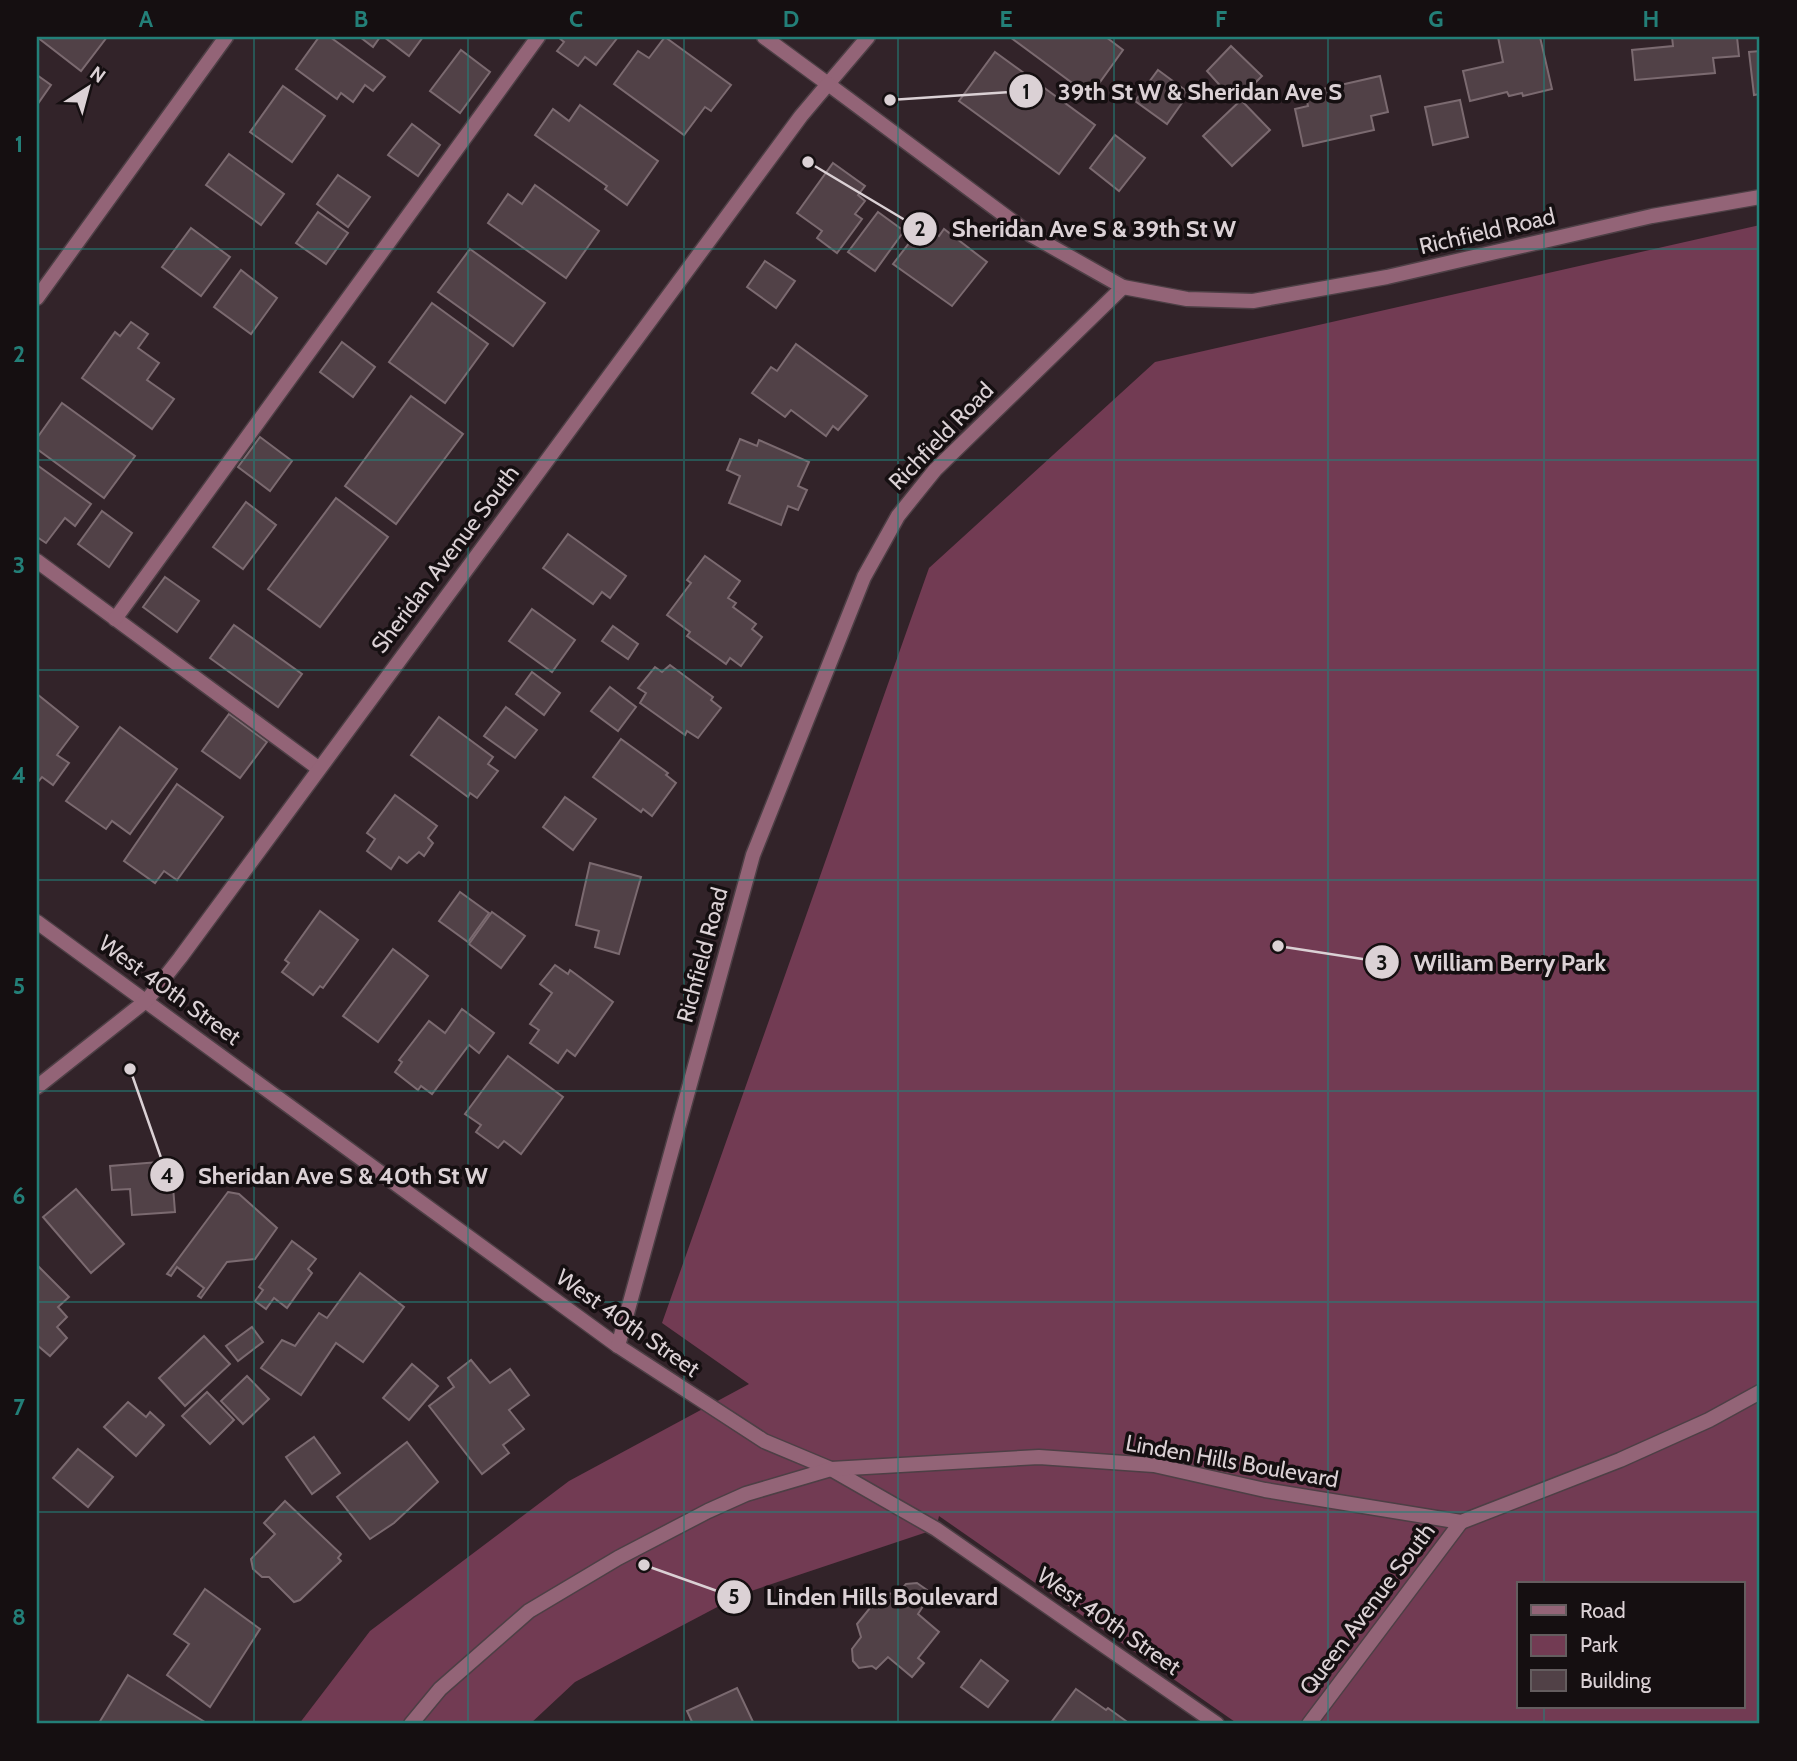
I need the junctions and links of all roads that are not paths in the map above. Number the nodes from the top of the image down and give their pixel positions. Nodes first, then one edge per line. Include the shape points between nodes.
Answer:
1 (226, 37) edge
2 (538, 37) edge
3 (764, 37) edge
4 (869, 37) edge
5 (828, 84) junction
6 (1760, 197) edge
7 (1123, 287) junction
8 (37, 298) edge
9 (37, 561) edge
10 (115, 619) junction
11 (318, 768) junction
12 (37, 922) edge
13 (146, 1000) junction
14 (37, 1087) edge
15 (618, 1346) junction
16 (1760, 1392) edge
17 (831, 1469) junction
18 (1461, 1521) junction
19 (411, 1724) edge
20 (1217, 1724) edge
21 (1309, 1724) edge

1 - 8 street
2 - 10 street
3 - 5 street
4 - 5 street, Sheridan Avenue South
5 - 7 street via 1031,235
5 - 11 street, Sheridan Avenue South
6 - 7 street, Richfield Road via 1253,301 1187,299
7 - 15 street, Richfield Road via 935,470 898,516 864,577 753,855
9 - 10 street
10 - 11 street
11 - 13 street, Sheridan Avenue South
12 - 13 street, West 40th Street
13 - 14 street, Sheridan Avenue South
13 - 15 street, West 40th Street
15 - 17 street, West 40th Street via 764,1441
16 - 18 street, Linden Hills Boulevard via 1620,1460
17 - 18 street, Linden Hills Boulevard via 1039,1457 1154,1465 1265,1490
17 - 19 street, Linden Hills Boulevard via 708,1511 529,1611 440,1689
17 - 20 street, West 40th Street via 936,1529
18 - 21 street, Queen Avenue South

